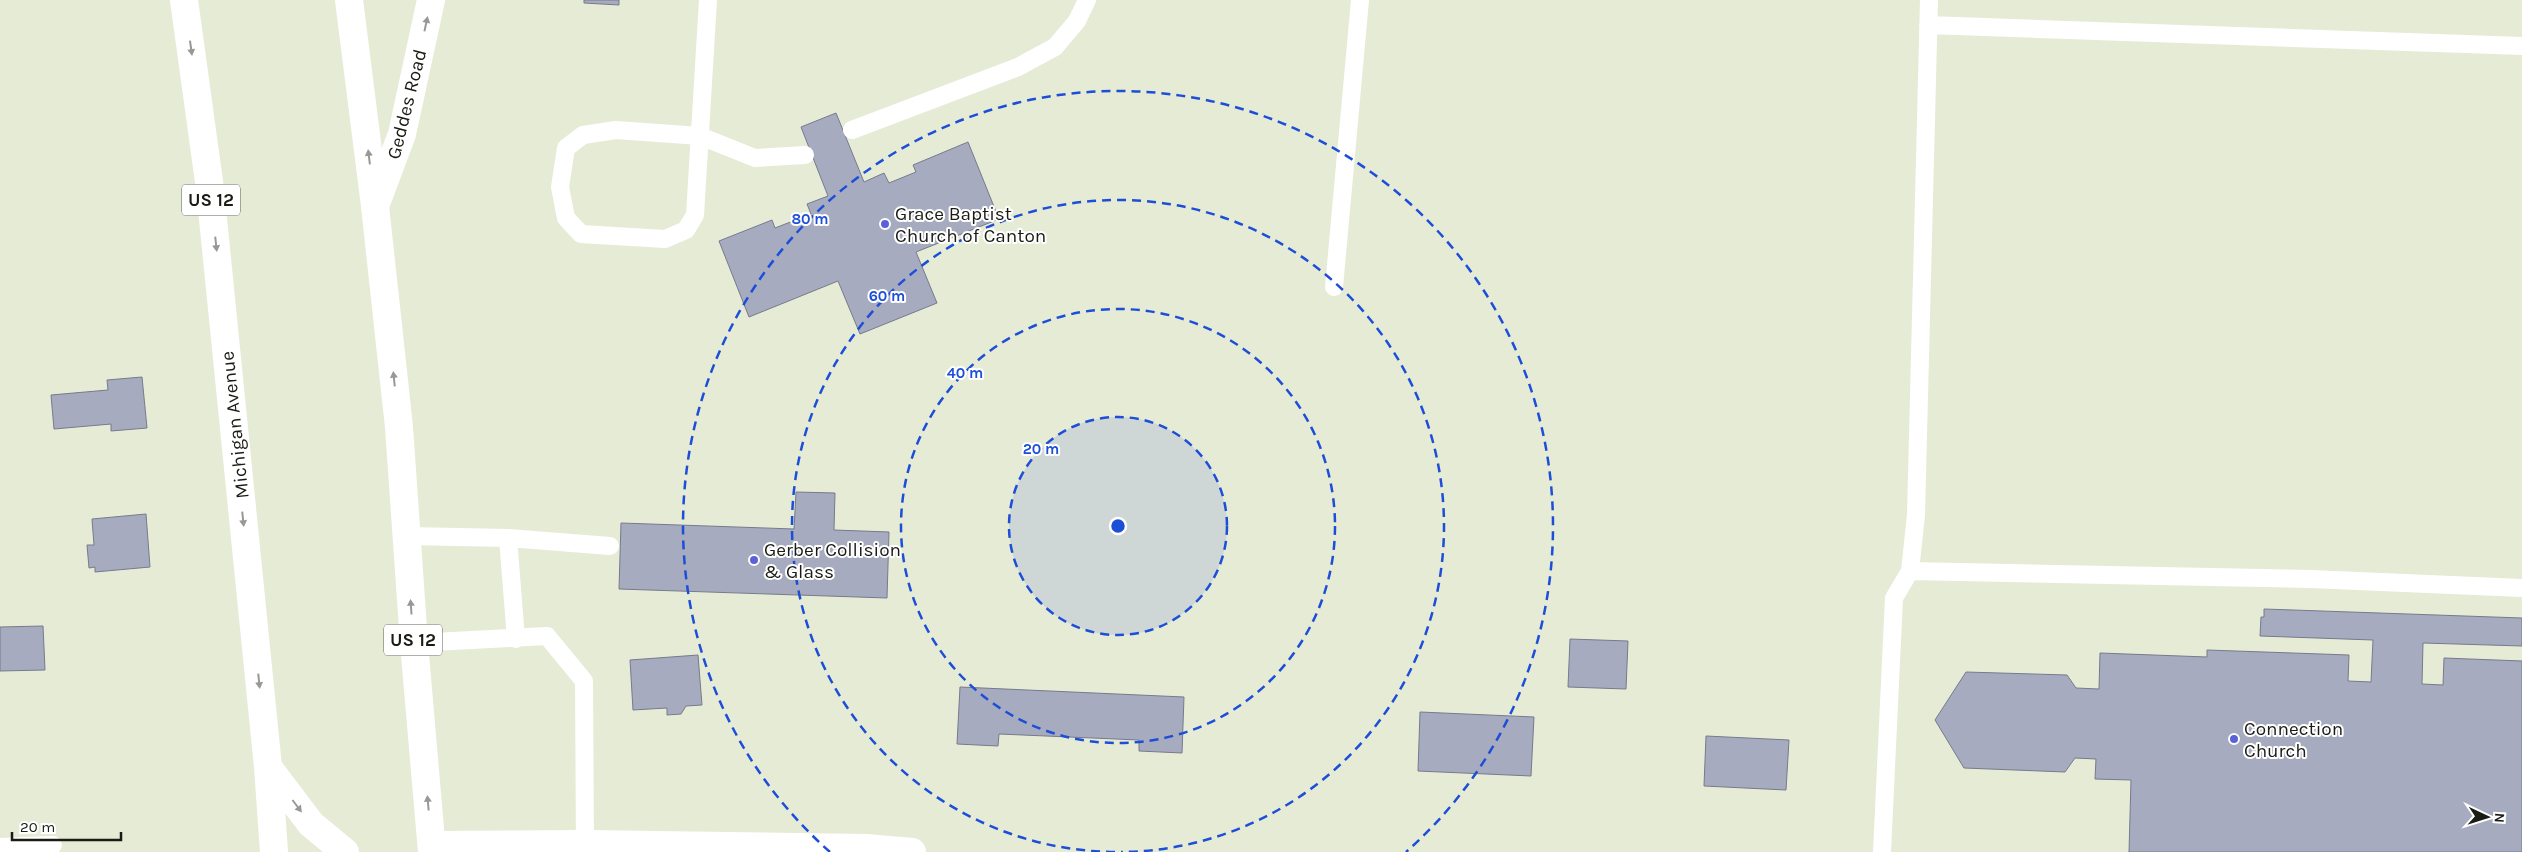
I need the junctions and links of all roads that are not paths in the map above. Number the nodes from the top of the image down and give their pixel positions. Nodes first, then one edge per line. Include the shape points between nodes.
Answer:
1 (184, 0) edge
2 (349, 0) edge
3 (431, 0) edge
4 (708, 0) edge
5 (1087, 0) edge
6 (1360, 0) edge
7 (1929, 0) edge
8 (1928, 25) junction
9 (2522, 46) edge
10 (852, 130) dead end
11 (700, 136) junction
12 (805, 155) dead end
13 (375, 206) junction
14 (1334, 287) dead end
15 (407, 536) junction
16 (508, 538) junction
17 (610, 546) dead end
18 (1910, 571) junction
19 (2522, 588) edge
20 (516, 639) junction
21 (414, 643) junction
22 (268, 767) junction
23 (53, 845) dead end
24 (0, 847) edge
25 (585, 848) edge
26 (424, 850) edge
27 (274, 852) edge
28 (344, 852) edge
29 (912, 852) edge
30 (1882, 852) edge

1 -> 22 main road, Michigan Avenue / US 12 via 210,189
13 -> 2 main road, US 12
13 -> 3 main road, Geddes Road via 402,134
4 - 11 lane
5 - 10 lane via 1077,21 1055,46 1026,63
6 - 14 lane
7 - 8 lane
8 - 9 lane
8 - 18 lane via 1916,515
11 - 11 lane via 695,215 686,230 665,239 581,234 566,218 560,187 566,148 583,135 616,130
11 - 12 lane via 755,158
15 -> 13 main road, US 12
15 - 16 lane
21 -> 15 main road, US 12
16 - 17 lane
16 - 20 lane
18 - 19 lane via 2311,579
18 - 30 lane via 1894,598
20 - 21 lane
20 - 25 lane via 547,636 584,681
26 -> 21 main road, US 12
22 - 27 main road, Michigan Avenue / US 12
22 -> 28 main road via 311,824
23 - 24 lane
25 - 26 main road
25 - 29 main road via 866,848

